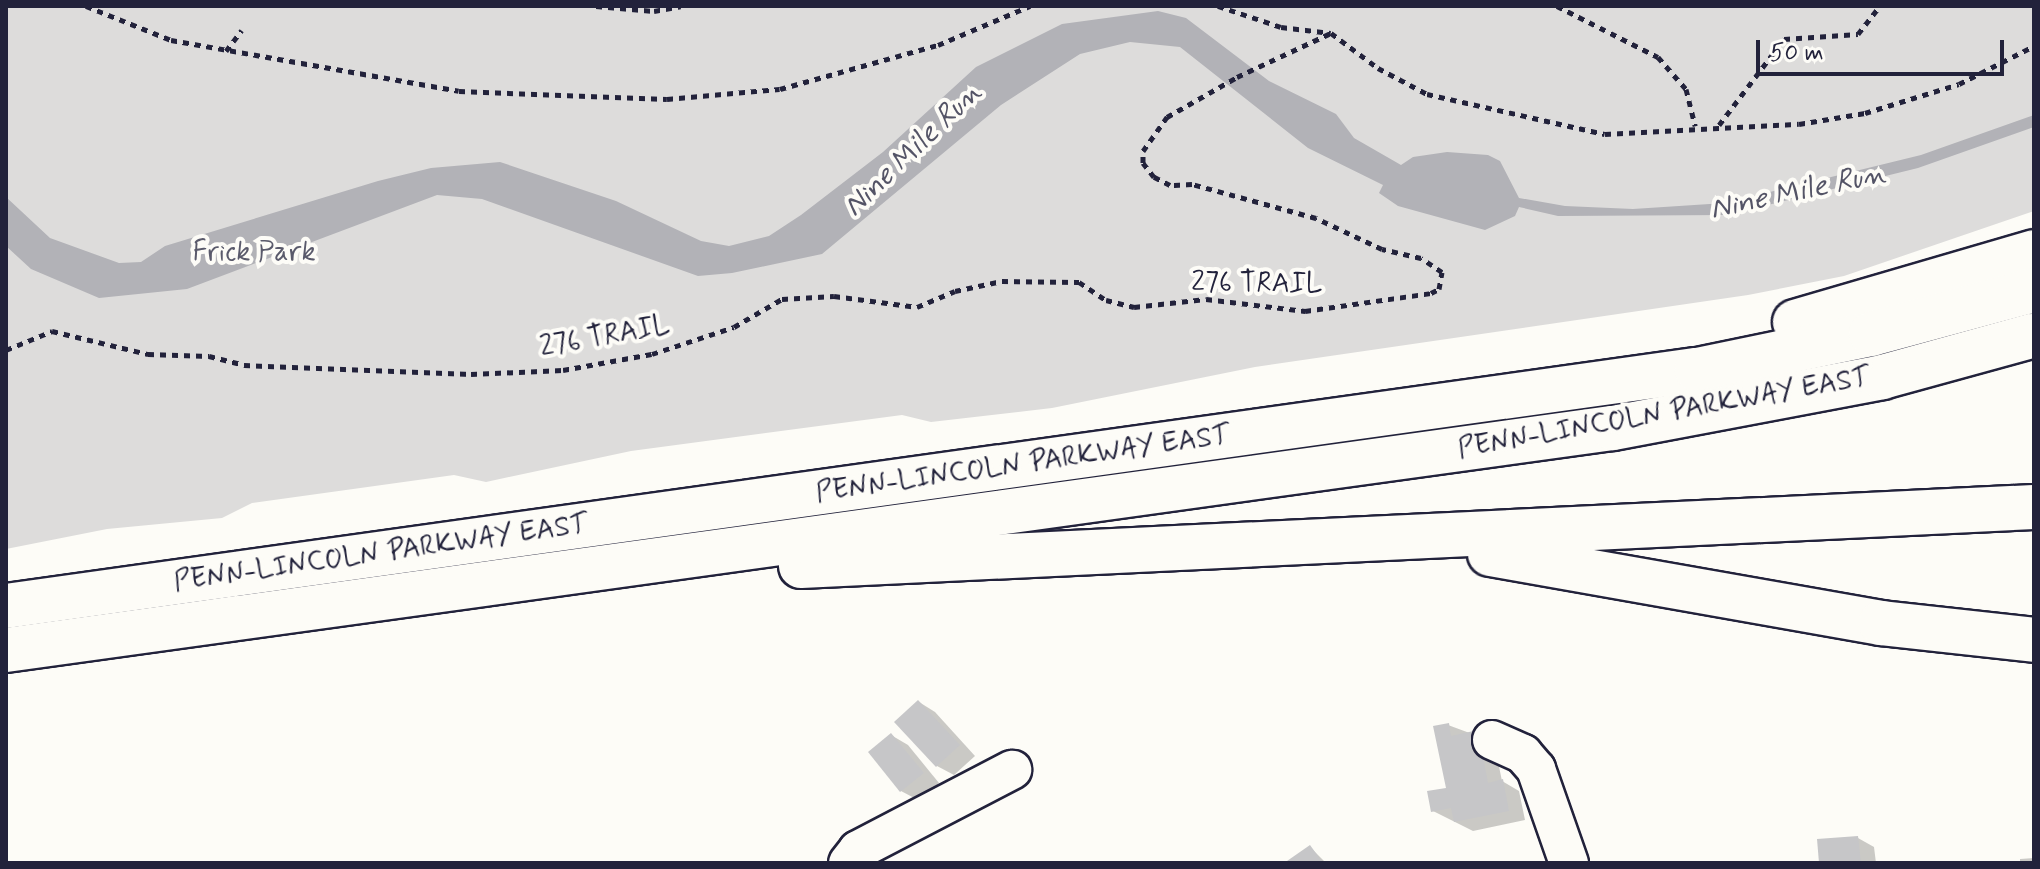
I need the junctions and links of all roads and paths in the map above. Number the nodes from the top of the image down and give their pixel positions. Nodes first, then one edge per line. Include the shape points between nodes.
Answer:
1 (86, 6) edge
2 (596, 6) edge
3 (681, 6) edge
4 (1030, 6) edge
5 (1218, 6) edge
6 (1557, 6) edge
7 (1880, 6) edge
8 (242, 30) dead end
9 (1331, 33) junction
10 (2034, 46) edge
11 (226, 51) junction
12 (1719, 125) junction
13 (1695, 126) junction
14 (2034, 252) edge
15 (2034, 290) edge
16 (2034, 335) edge
17 (6, 350) edge
18 (1495, 400) junction
19 (2034, 507) edge
20 (1376, 541) junction
21 (499, 582) junction
22 (6, 606) edge
23 (2034, 640) edge
24 (6, 650) edge
25 (1492, 740) dead end
26 (1012, 770) dead end
27 (848, 863) edge
28 (1569, 863) edge

1 - 11 path via 171,40
2 - 3 path via 654,11
4 - 11 path via 938,45 780,89 667,99 459,91
5 - 9 path via 1281,27
6 - 13 path via 1658,57 1686,89
7 - 12 path via 1858,34 1784,39
8 - 11 path
9 - 13 path via 1414,88 1465,105 1605,134
9 - 17 path, 276 TRAIL via 1167,117 1143,151 1143,163 1170,185 1192,184 1316,218 1382,249 1421,258 1442,272 1439,289 1305,311 1206,299 1134,307 1106,300 1079,282 1002,281 955,291 917,307 834,296 782,299 734,327 652,354 563,370 486,374 244,365 209,356 148,354 52,331
10 - 12 path via 1959,84 1865,113 1799,124
12 - 13 path
14 - 18 highway via 1876,301
15 - 18 highway, PENN-LINCOLN PARKWAY EAST via 1783,354
16 - 21 highway, PENN-LINCOLN PARKWAY EAST via 1882,377 1613,428
18 - 22 highway, PENN-LINCOLN PARKWAY EAST
19 - 20 highway
20 - 21 highway
20 - 23 highway via 1531,560 1896,625
21 - 24 highway, PENN-LINCOLN PARKWAY EAST
25 - 28 street via 1523,754 1536,769
26 - 27 street via 858,850

